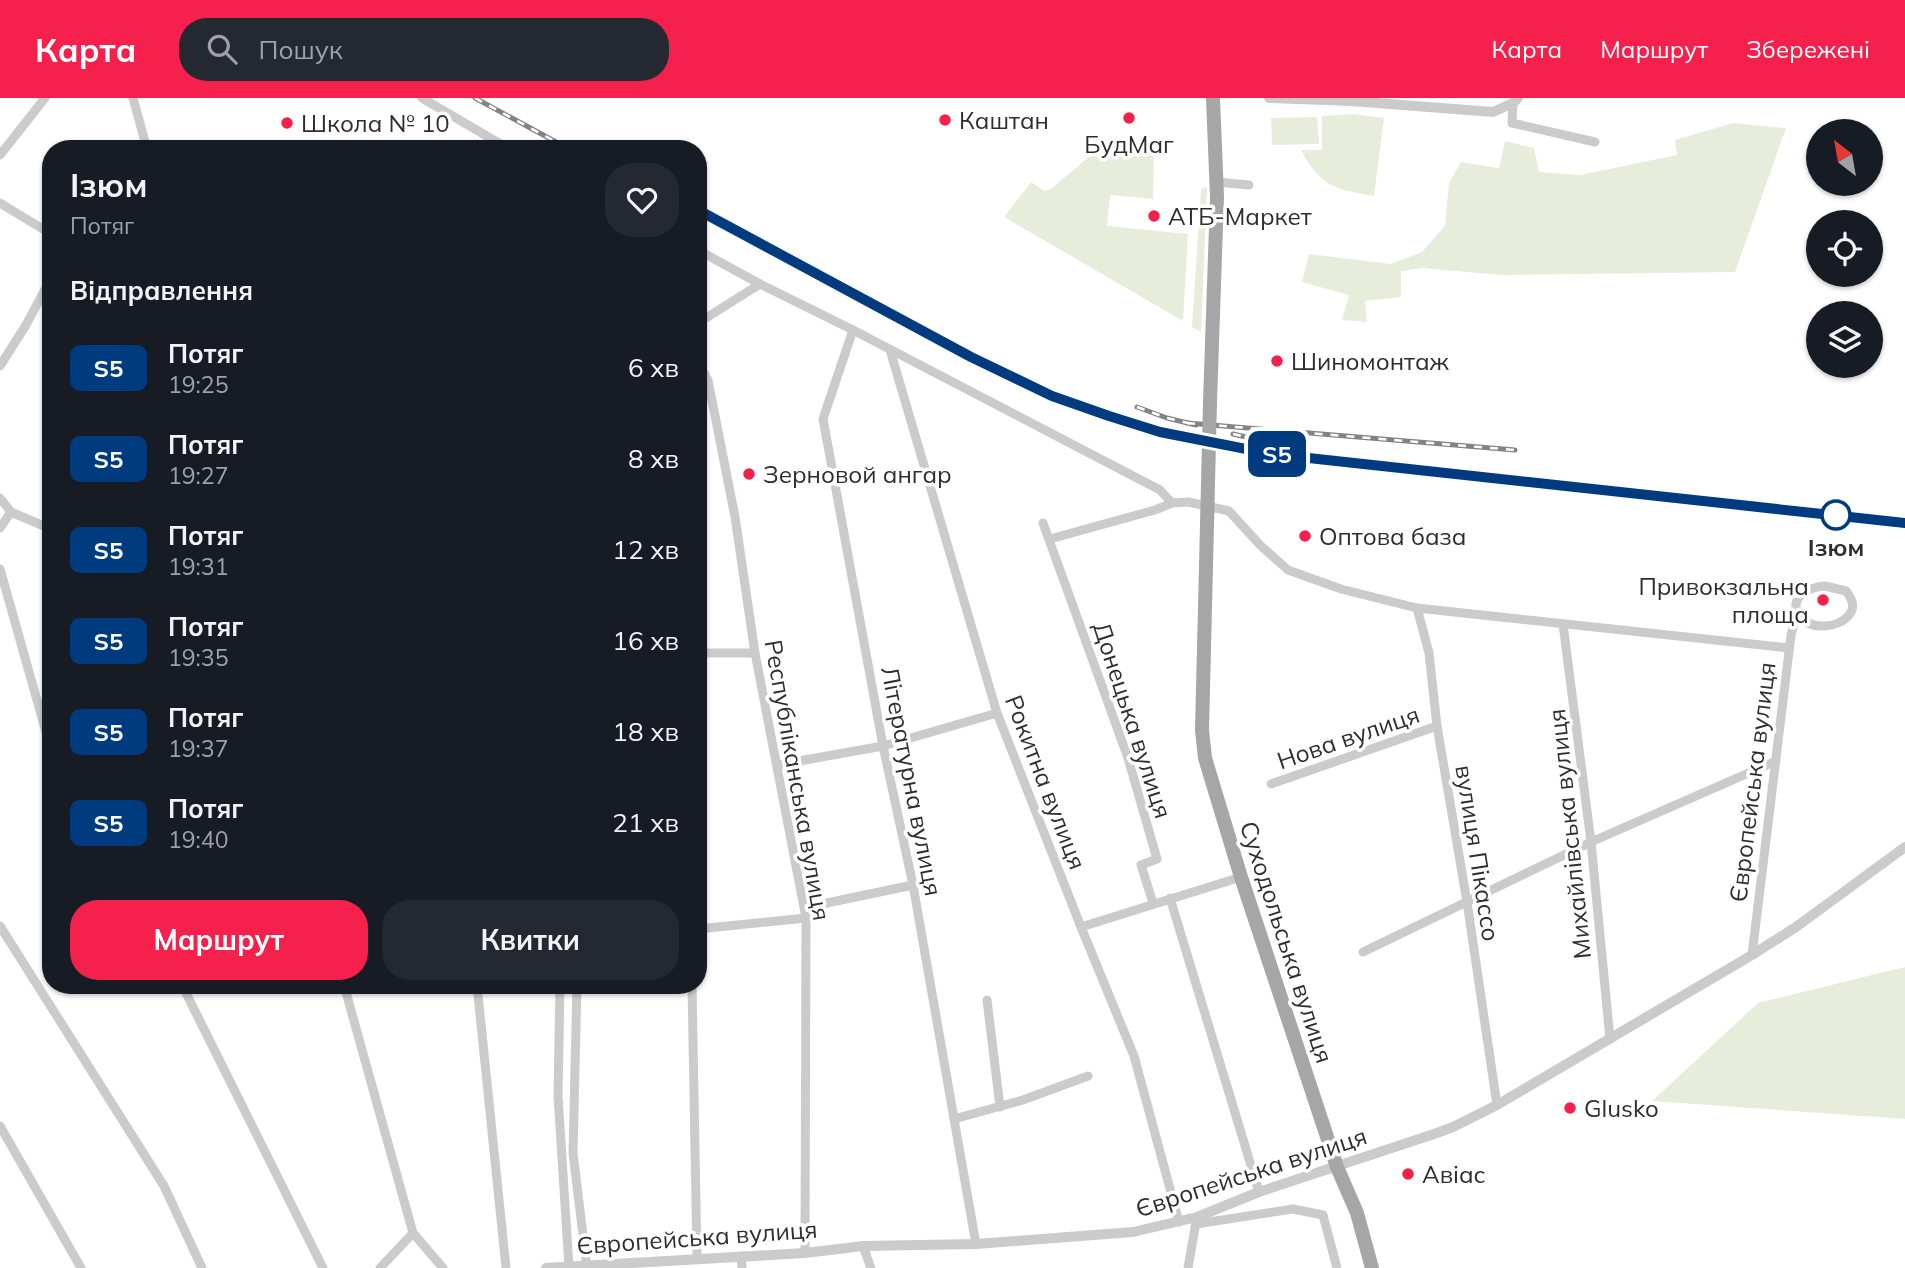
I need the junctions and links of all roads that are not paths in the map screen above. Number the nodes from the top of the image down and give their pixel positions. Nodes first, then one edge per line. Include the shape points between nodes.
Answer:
1 (45, 98) edge
2 (133, 98) edge
3 (422, 98) edge
4 (1213, 98) edge
5 (1269, 98) edge
6 (1516, 101) edge
7 (145, 140) edge
8 (494, 140) edge
9 (1595, 142) dead end
10 (0, 155) edge
11 (1217, 182) junction
12 (1249, 185) dead end
13 (0, 203) edge
14 (42, 229) edge
15 (707, 255) edge
16 (760, 284) junction
17 (42, 295) edge
18 (707, 317) edge
19 (853, 330) junction
20 (890, 351) junction
21 (0, 366) edge
22 (707, 378) edge
23 (0, 498) edge
24 (1171, 503) junction
25 (11, 512) junction
26 (1043, 523) dead end
27 (42, 525) edge
28 (0, 528) edge
29 (1050, 539) junction
30 (0, 569) edge
31 (1417, 608) junction
32 (1799, 616) junction
33 (1563, 624) junction
34 (1789, 648) junction
35 (707, 653) edge
36 (755, 653) junction
37 (997, 713) junction
38 (42, 718) edge
39 (1437, 726) junction
40 (884, 747) junction
41 (1776, 761) junction
42 (777, 765) junction
43 (1271, 784) dead end
44 (1591, 842) junction
45 (1905, 847) edge
46 (1241, 877) junction
47 (914, 885) junction
48 (1170, 898) junction
49 (1467, 902) junction
50 (1153, 903) junction
51 (806, 918) junction
52 (0, 926) edge
53 (1081, 927) junction
54 (707, 928) edge
55 (1363, 951) dead end
56 (1752, 955) junction
57 (42, 993) edge
58 (43, 994) edge
59 (186, 994) edge
60 (347, 994) edge
61 (478, 994) edge
62 (561, 994) edge
63 (577, 994) edge
64 (692, 994) edge
65 (987, 1000) dead end
66 (1610, 1039) junction
67 (1088, 1076) dead end
68 (1497, 1105) junction
69 (1000, 1107) junction
70 (954, 1119) junction
71 (0, 1126) edge
72 (1337, 1167) junction
73 (1259, 1192) junction
74 (1196, 1221) junction
75 (1179, 1222) junction
76 (413, 1233) junction
77 (976, 1244) junction
78 (863, 1246) junction
79 (805, 1252) junction
80 (741, 1256) junction
81 (697, 1258) junction
82 (569, 1267) edge
83 (587, 1267) edge
84 (81, 1268) edge
85 (202, 1268) edge
86 (323, 1268) edge
87 (380, 1268) edge
88 (443, 1268) edge
89 (506, 1268) edge
90 (546, 1268) edge
91 (742, 1268) edge
92 (871, 1268) edge
93 (1188, 1268) edge
94 (1337, 1268) edge
95 (1372, 1268) edge

1 - 10 street
2 - 7 street
3 - 8 street
4 - 11 main road, Суходольська вулиця
5 - 6 street via 1493,112
6 - 9 street via 1512,123
11 - 12 street
11 - 46 main road, Суходольська вулиця, bridge via 1202,730 1205,758
13 - 14 street
15 - 16 street
16 - 18 street
16 - 19 street
17 - 21 street
19 - 20 street
19 - 40 street, Літературна вулиця via 823,419
20 - 24 street via 1160,490
20 - 37 street, Рокитна вулиця
22 - 36 street, Республіканська вулиця via 735,517
23 - 25 street
24 - 29 street
24 - 31 street via 1229,511 1288,570
25 - 27 street
25 - 28 street
26 - 29 street, Донецька вулиця
29 - 50 street, Донецька вулиця via 1128,758 1152,840 1157,859 1141,865
30 - 38 street
31 - 33 street
31 - 39 street, вулиця Пікассо via 1429,653
32 - 32 street via 1833,626 1847,619 1853,604 1846,591 1813,587 1799,597
32 - 34 street, Європейська вулиця
33 - 34 street
33 - 44 street, Михайлівська вулиця
34 - 41 street, Європейська вулиця
35 - 36 street
36 - 42 street, Республіканська вулиця
37 - 40 street
37 - 53 street, Рокитна вулиця
39 - 43 street, Нова вулиця
39 - 49 street, вулиця Пікассо
40 - 42 street
40 - 47 street, Літературна вулиця
41 - 44 street
41 - 56 street, Європейська вулиця
42 - 51 street, Республіканська вулиця
44 - 49 street
44 - 66 street, Михайлівська вулиця
45 - 56 street, Європейська вулиця
46 - 48 street
46 - 72 main road, Суходольська вулиця
47 - 51 street via 822,904
47 - 70 street, Літературна вулиця
48 - 50 street
48 - 73 street
49 - 55 street
49 - 68 street, вулиця Пікассо
50 - 53 street
51 - 54 street
51 - 79 street, Республіканська вулиця
52 - 57 street
53 - 75 street, Рокитна вулиця via 1134,1056
56 - 66 street, Європейська вулиця
58 - 85 street via 164,1186
59 - 86 street
60 - 76 street
61 - 89 street
62 - 82 street via 558,1096
63 - 83 street via 573,1153
64 - 81 street
65 - 69 street
66 - 68 street, Європейська вулиця
67 - 69 street
68 - 72 street, Європейська вулиця via 1453,1127
69 - 70 street
70 - 77 street, Літературна вулиця
71 - 84 street
72 - 73 street, Європейська вулиця
72 - 95 main road, Суходольська вулиця via 1357,1213
73 - 74 street, Європейська вулиця
74 - 75 street, Європейська вулиця
74 - 93 street
74 - 94 street via 1293,1209 1323,1215
75 - 77 street, Європейська вулиця via 1133,1233
76 - 87 street
76 - 88 street
77 - 78 street, Європейська вулиця
78 - 79 street, Європейська вулиця
78 - 92 street
79 - 80 street, Європейська вулиця
80 - 81 street, Європейська вулиця
80 - 91 street
81 - 83 street, Європейська вулиця
82 - 83 street, Європейська вулиця
82 - 90 street, Європейська вулиця

